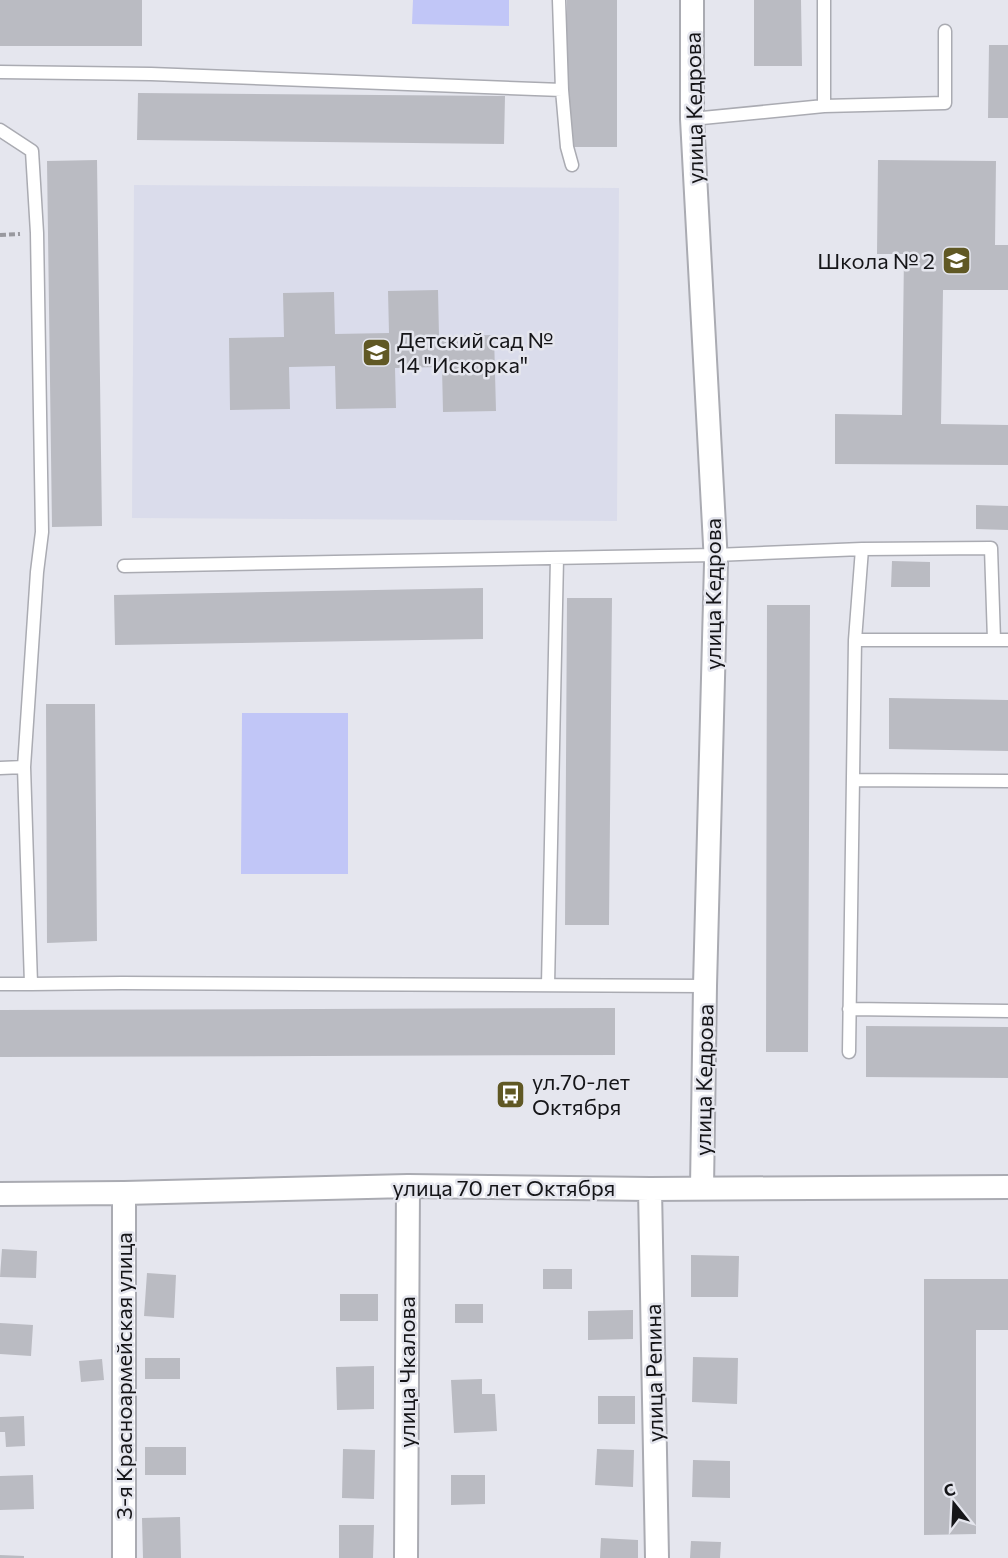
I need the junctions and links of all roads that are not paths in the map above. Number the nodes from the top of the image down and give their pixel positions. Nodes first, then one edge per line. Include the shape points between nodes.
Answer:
1 (559, 0) edge
2 (692, 0) edge
3 (824, 0) edge
4 (945, 31) dead end
5 (0, 72) edge
6 (562, 90) junction
7 (824, 106) junction
8 (692, 119) junction
9 (0, 130) edge
10 (572, 165) dead end
11 (862, 549) junction
12 (715, 555) junction
13 (557, 558) junction
14 (124, 566) dead end
15 (855, 640) junction
16 (994, 640) junction
17 (1008, 640) edge
18 (24, 767) junction
19 (0, 768) edge
20 (853, 780) junction
21 (1008, 781) edge
22 (0, 984) edge
23 (31, 984) junction
24 (548, 985) junction
25 (705, 986) junction
26 (849, 1009) junction
27 (1008, 1011) edge
28 (849, 1052) dead end
29 (408, 1186) junction
30 (1008, 1187) edge
31 (702, 1188) junction
32 (650, 1189) junction
33 (124, 1193) junction
34 (0, 1194) edge
35 (124, 1558) edge
36 (405, 1558) edge
37 (657, 1558) edge

1 - 6 lane
2 - 8 street, улица Кедрова
3 - 7 lane
4 - 7 lane via 945,104
5 - 6 lane
6 - 10 lane
7 - 8 lane
8 - 12 street, улица Кедрова
9 - 18 lane via 32,151 37,233 42,532
11 - 12 lane
11 - 15 lane
11 - 16 lane via 991,548
12 - 13 lane
12 - 25 street, улица Кедрова
13 - 14 lane
13 - 24 lane
15 - 16 lane
15 - 20 lane
16 - 17 lane
18 - 19 lane
18 - 23 lane
20 - 21 lane
20 - 26 lane
22 - 23 lane
23 - 24 lane
24 - 25 lane
25 - 31 street, улица Кедрова
26 - 27 lane
26 - 28 lane
29 - 32 street, улица 70 лет Октября
29 - 33 street, улица 70 лет Октября
29 - 36 street, улица Чкалова
30 - 31 street, улица 70 лет Октября
31 - 32 street, улица 70 лет Октября
32 - 37 street, улица Репина
33 - 34 street, улица 70 лет Октября
33 - 35 street, 3-я Красноармейская улица

